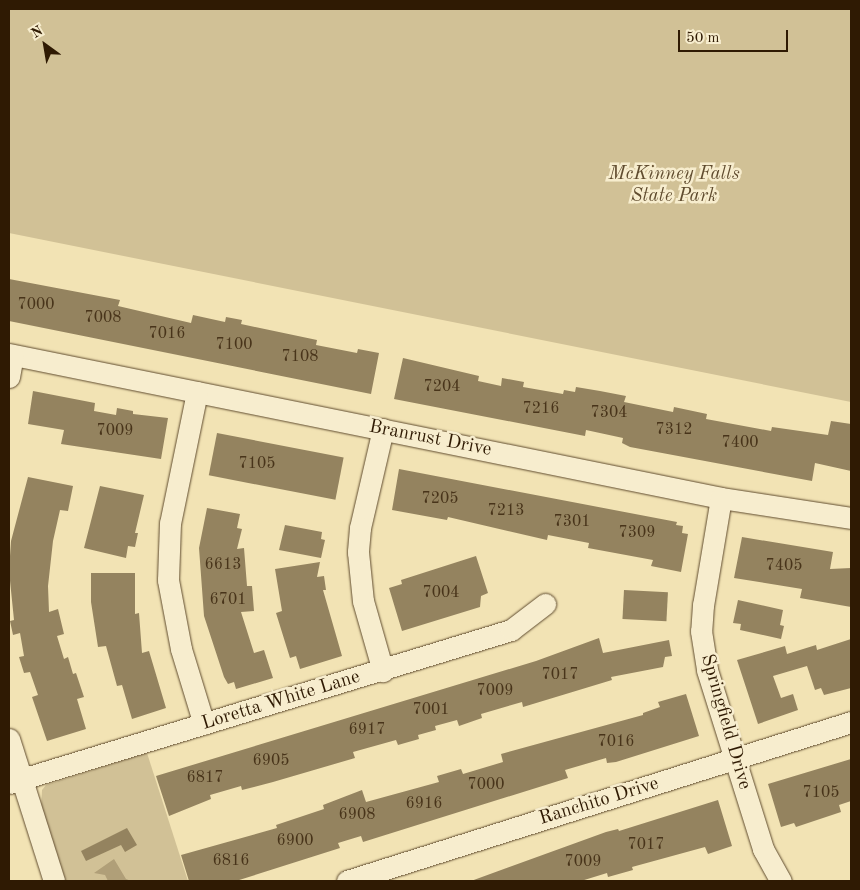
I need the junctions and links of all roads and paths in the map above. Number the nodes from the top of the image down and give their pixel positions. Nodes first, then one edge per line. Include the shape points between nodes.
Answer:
1 (11, 355) edge
2 (9, 377) edge
3 (197, 392) junction
4 (383, 429) junction
5 (721, 498) junction
6 (851, 518) edge
7 (545, 604) dead end
8 (383, 670) junction
9 (851, 722) edge
10 (204, 724) junction
11 (9, 738) edge
12 (735, 759) junction
13 (15, 780) edge
14 (54, 881) edge
15 (347, 881) edge
16 (781, 881) edge

1 - 2 street
1 - 3 street, Branrust Drive
3 - 4 street, Branrust Drive
3 - 10 street via 170,523 168,580 181,649
4 - 5 street, Branrust Drive
4 - 8 street via 360,528 358,552 363,601
5 - 6 street, Branrust Drive
5 - 12 street, Springfield Drive via 701,631 706,670
7 - 8 street, Loretta White Lane via 511,630
8 - 10 street, Loretta White Lane
9 - 12 street, Ranchito Drive
10 - 13 street, Loretta White Lane
11 - 13 street
12 - 15 street, Ranchito Drive
12 - 16 street, Springfield Drive via 763,849
13 - 14 street

